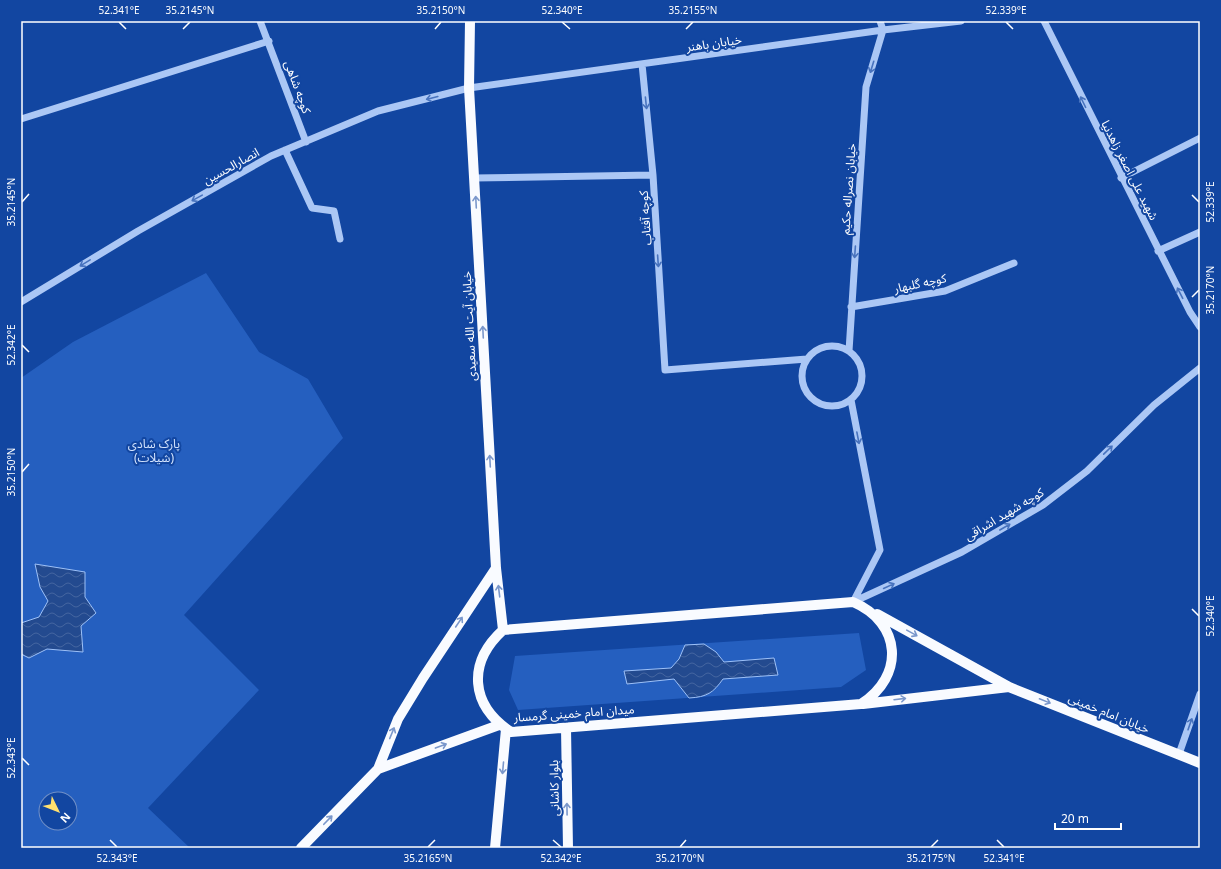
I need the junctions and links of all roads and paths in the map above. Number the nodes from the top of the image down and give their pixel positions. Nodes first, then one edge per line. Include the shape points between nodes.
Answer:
1 (260, 21) edge
2 (470, 21) edge
3 (880, 21) edge
4 (961, 21) edge
5 (1044, 21) edge
6 (883, 30) junction
7 (269, 41) junction
8 (642, 64) junction
9 (469, 88) junction
10 (21, 120) edge
11 (1200, 138) edge
12 (306, 142) junction
13 (285, 150) junction
14 (653, 175) junction
15 (474, 178) junction
16 (1121, 178) junction
17 (1200, 232) edge
18 (340, 239) dead end
19 (1158, 250) junction
20 (1014, 263) dead end
21 (21, 302) edge
22 (851, 307) junction
23 (1200, 327) edge
24 (849, 351) junction
25 (807, 359) junction
26 (1200, 368) edge
27 (851, 400) junction
28 (496, 568) junction
29 (854, 602) junction
30 (866, 607) junction
31 (503, 630) junction
32 (1009, 686) junction
33 (1200, 694) edge
34 (861, 704) junction
35 (503, 727) junction
36 (566, 728) junction
37 (1180, 754) junction
38 (1200, 763) edge
39 (378, 770) junction
40 (301, 848) edge
41 (495, 848) edge
42 (568, 848) edge

1 - 7 street, کوچه شاهی
2 - 9 main road, خیابان آیت الله سعیدی
3 - 6 street
4 - 6 street, خیابان باهنر
16 -> 5 street, شهید علی اصغر زاهدنیا
6 - 8 street, خیابان باهنر
6 -> 22 street, خیابان نصراله حکیم via 866,87
7 - 10 street
7 - 12 street, کوچه شاهی
8 - 9 street, خیابان باهنر
8 -> 14 street, کوچه آفتاب
9 -> 12 street, انصارالحسین via 378,111
9 - 15 main road, خیابان آیت الله سعیدی
11 - 16 street
12 - 13 street, انصارالحسین
13 - 18 street via 312,208 334,211
13 -> 21 street, انصارالحسین via 138,231
14 - 15 street
14 -> 25 street, کوچه آفتاب via 665,370
28 -> 15 main road, خیابان آیت الله سعیدی
16 - 19 street, شهید علی اصغر زاهدنیا
17 - 19 street
23 -> 19 street, شهید علی اصغر زاهدنیا
20 - 22 street, کوچه گلبهار via 945,291
22 - 24 street, خیابان نصراله حکیم
24 - 25 street via 831,346 814,352
24 - 27 street via 861,365 862,375 861,384
25 - 27 street via 802,377 808,395 815,401 833,406
29 -> 26 street, کوچه شهید اشراقی via 962,552 1043,505 1087,471 1154,405
27 -> 29 street via 880,550
31 -> 28 main road, خیابان آیت الله سعیدی
39 -> 28 main road via 398,719
29 - 30 main road
29 - 31 main road
30 -> 32 main road, خیابان امام خمینی
30 - 34 main road via 884,625 890,637 892,664 882,688
31 - 35 main road, میدان امام خمینی گرمسار via 485,650 478,677 483,704
34 -> 32 main road, میدان امام خمینی گرمسار
32 -> 37 main road, خیابان امام خمینی
37 -> 33 street
34 - 36 main road, میدان امام خمینی گرمسار
35 - 36 main road, میدان امام خمینی گرمسار via 511,732
39 -> 35 main road
35 -> 41 main road
42 -> 36 main road, بلوار کاشانی
37 - 38 main road, خیابان امام خمینی
40 -> 39 main road

